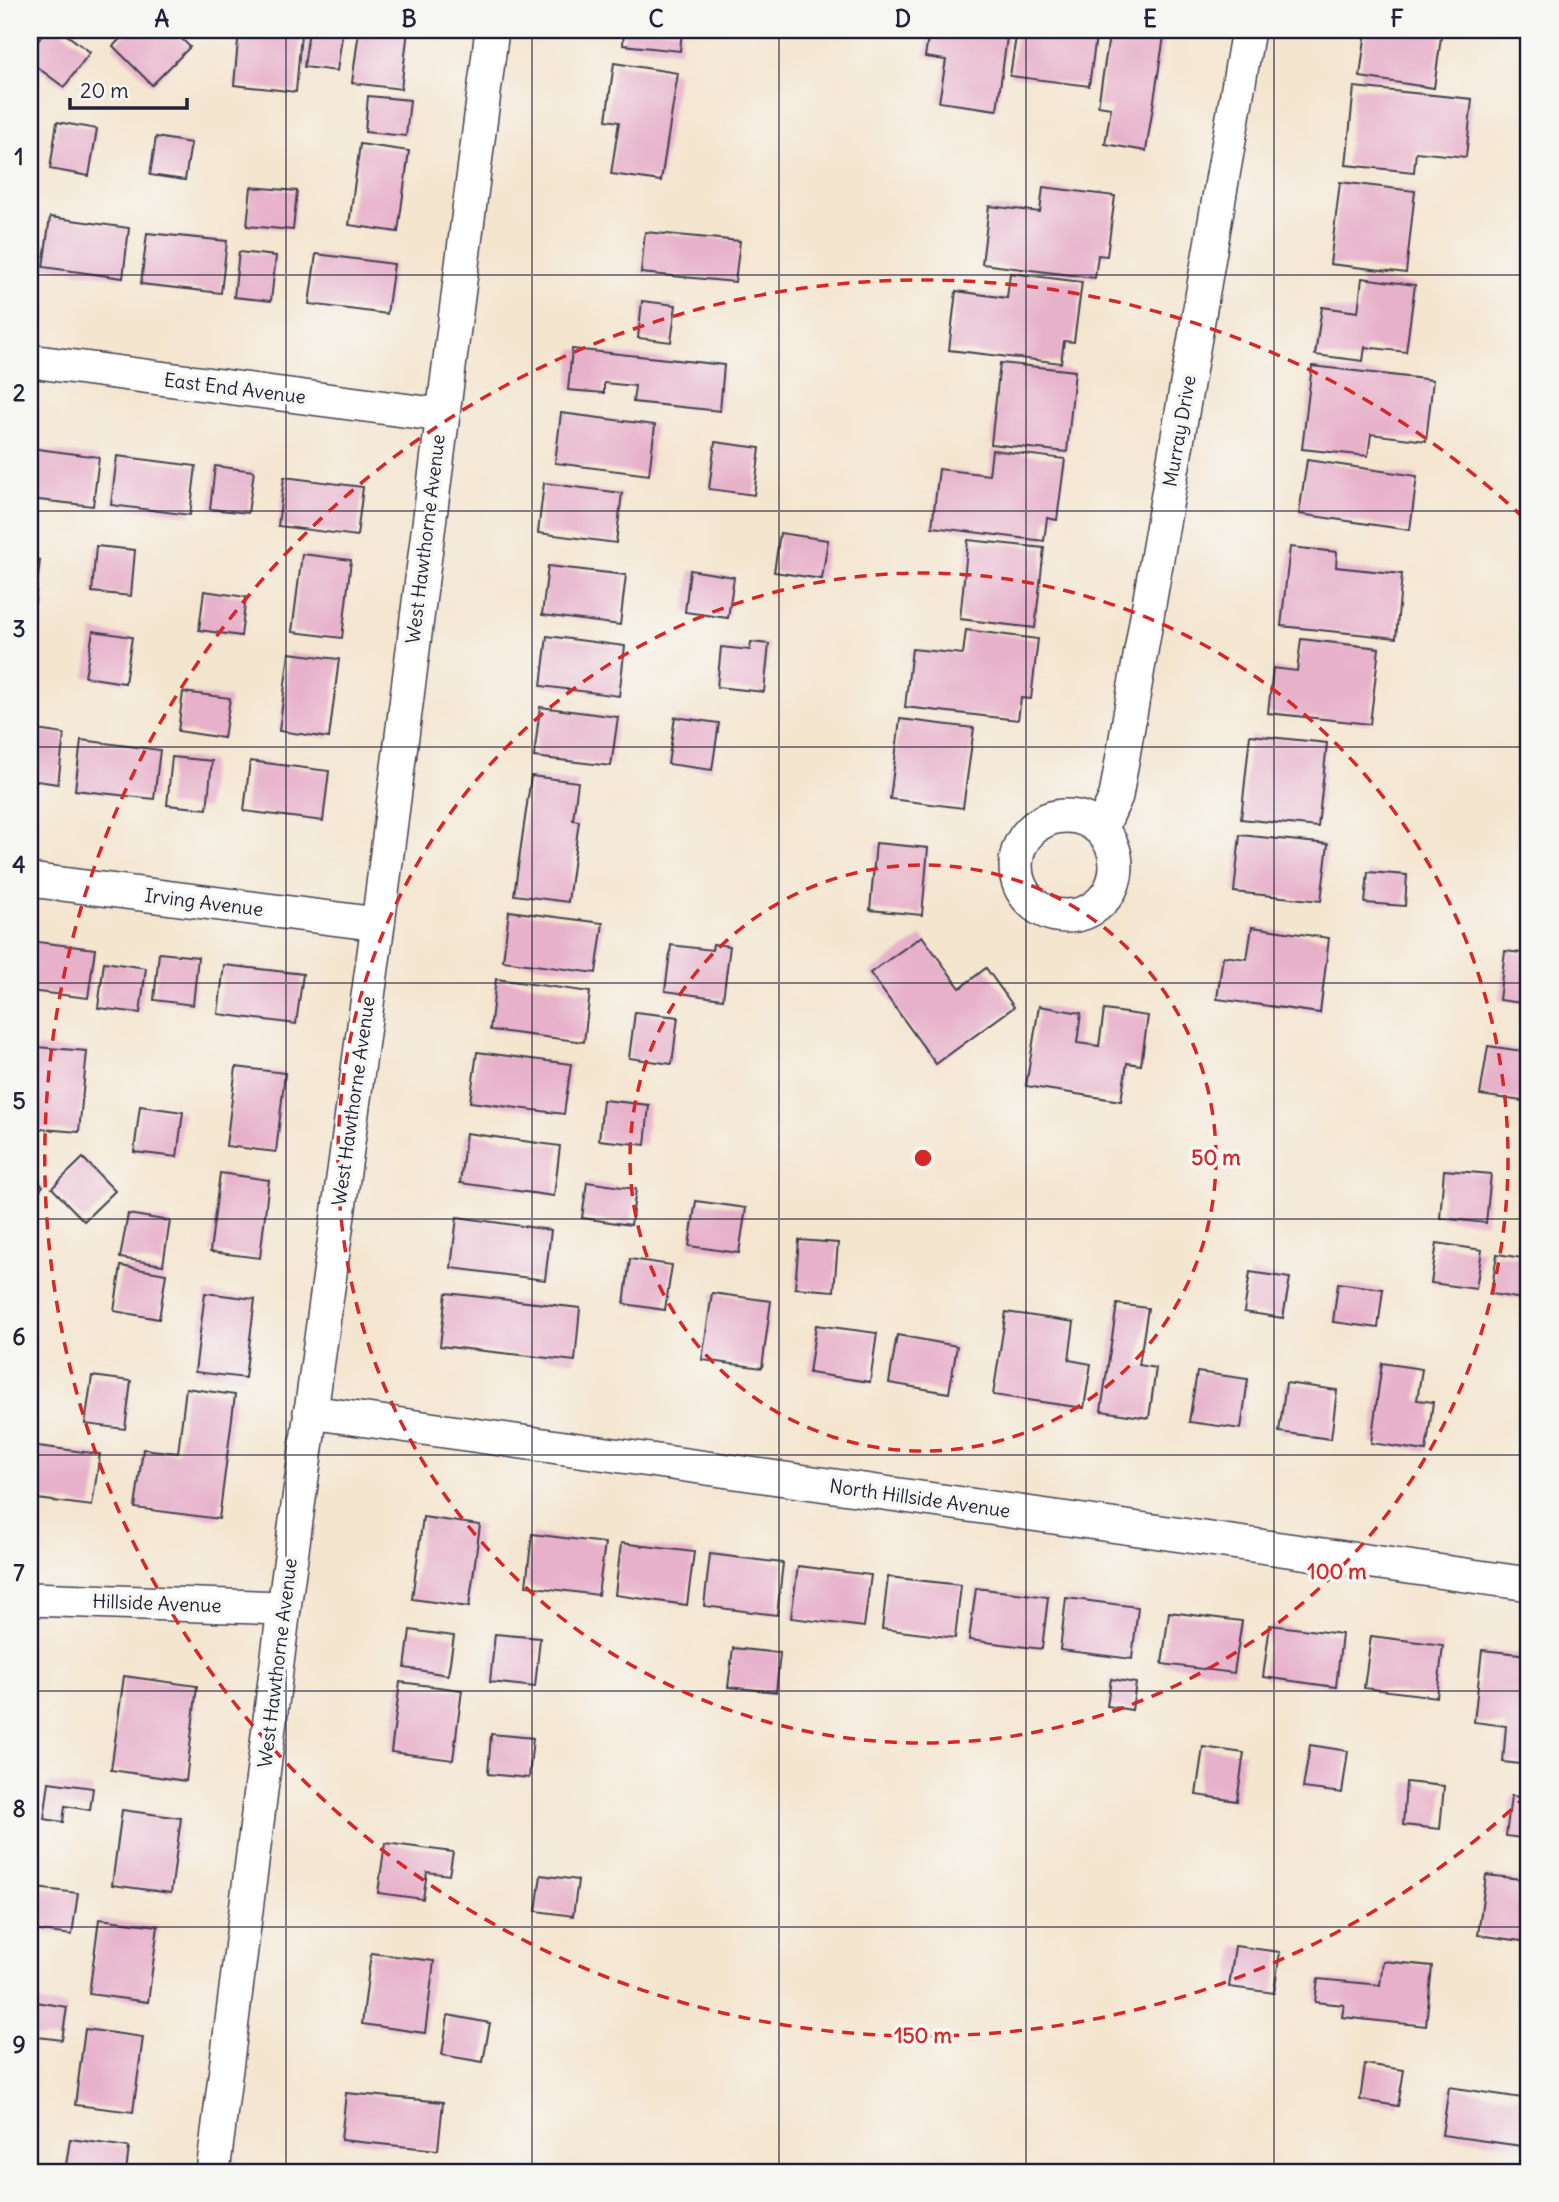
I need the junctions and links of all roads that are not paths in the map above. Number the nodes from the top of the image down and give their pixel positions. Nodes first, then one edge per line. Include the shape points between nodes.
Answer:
1 (492, 30) edge
2 (1248, 30) edge
3 (30, 361) edge
4 (441, 415) junction
5 (1101, 829) dead end
6 (30, 880) edge
7 (378, 924) junction
8 (310, 1412) junction
9 (1529, 1584) edge
10 (30, 1599) edge
11 (284, 1608) junction
12 (213, 2172) edge

1 - 4 street, West Hawthorne Avenue
2 - 5 street, Murray Drive via 1116,796
3 - 4 street, East End Avenue
4 - 7 street, West Hawthorne Avenue
6 - 7 street, Irving Avenue
7 - 8 street, West Hawthorne Avenue
8 - 9 street, North Hillside Avenue
8 - 11 street, West Hawthorne Avenue
10 - 11 street, Hillside Avenue
11 - 12 street, West Hawthorne Avenue

